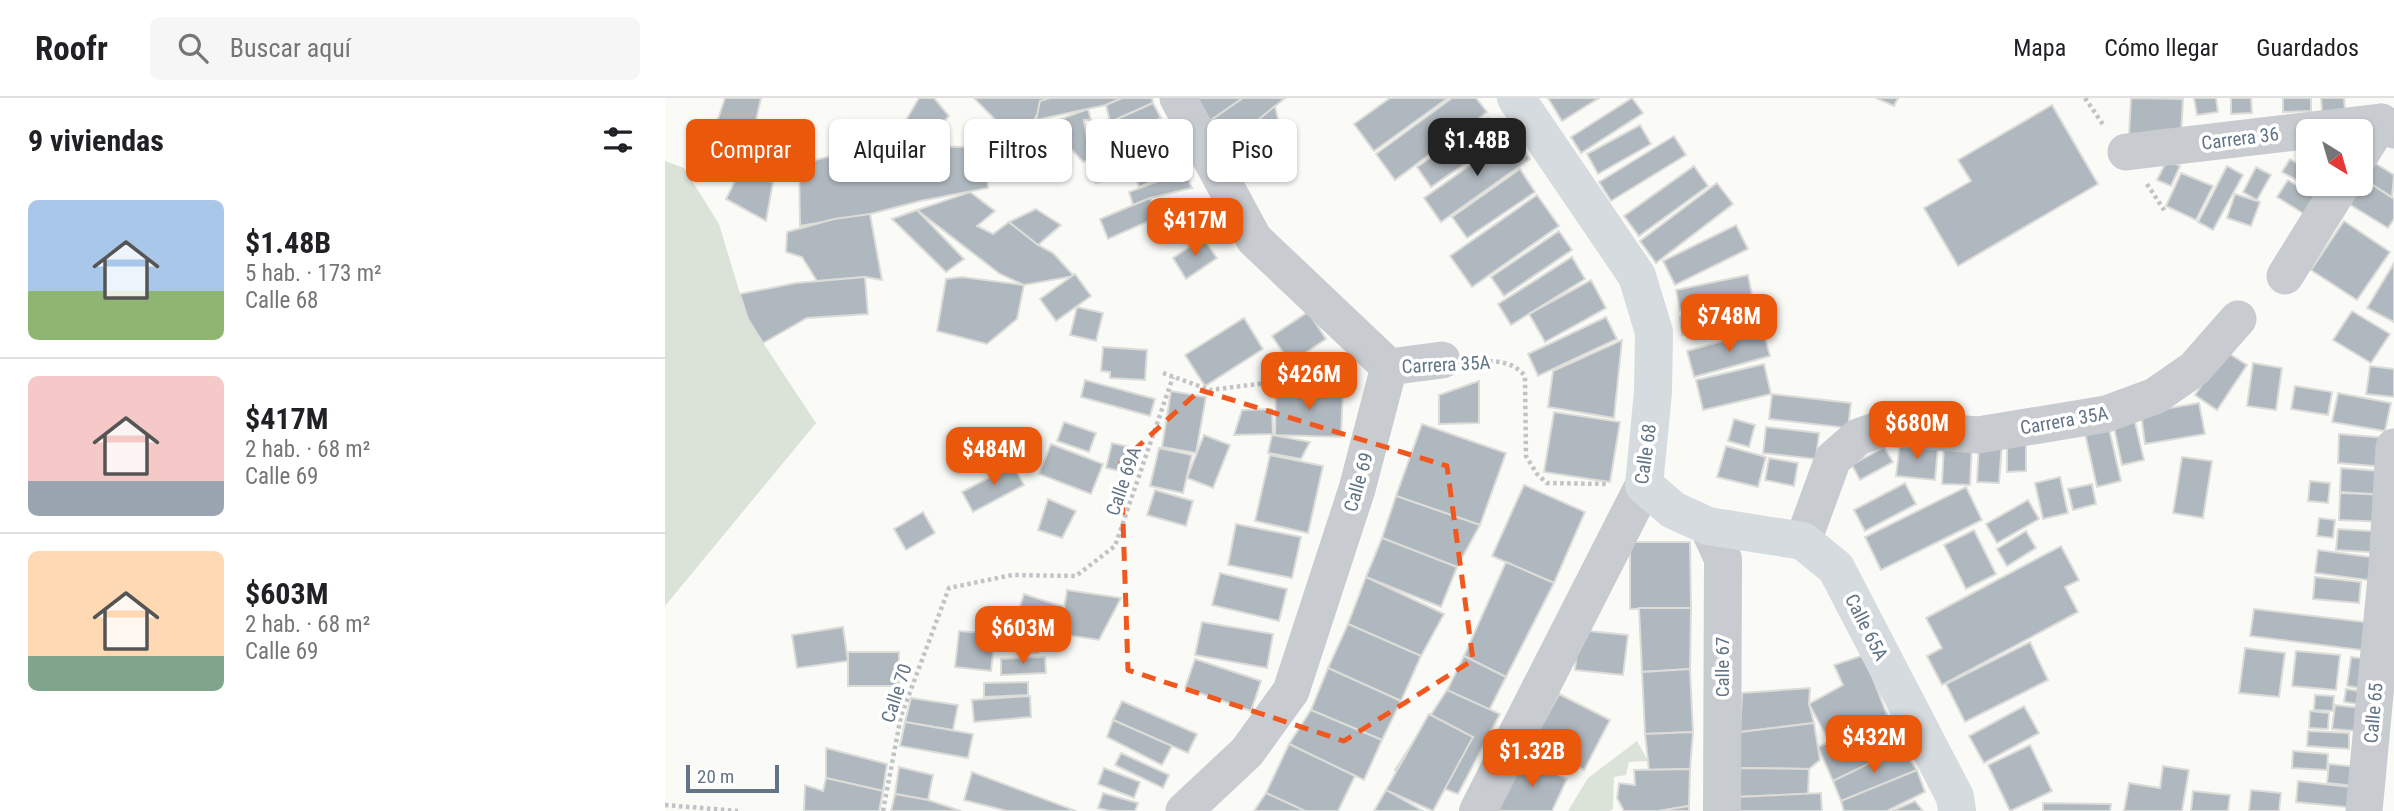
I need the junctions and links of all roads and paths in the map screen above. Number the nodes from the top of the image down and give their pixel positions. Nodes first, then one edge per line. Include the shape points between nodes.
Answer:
1 (1178, 98) edge
2 (1516, 98) edge
3 (2388, 126) edge
4 (2373, 142) edge
5 (2126, 152) dead end
6 (2335, 196) edge
7 (2285, 276) dead end
8 (2238, 319) dead end
9 (1442, 360) joint
10 (1389, 367) junction
11 (1163, 373) dead end
12 (1173, 377) junction
13 (2394, 447) edge
14 (1644, 485) junction
15 (1708, 526) junction
16 (1804, 541) junction
17 (949, 587) joint
18 (665, 805) edge
19 (738, 811) edge
20 (883, 811) edge
21 (1184, 811) edge
22 (1478, 811) edge
23 (1722, 811) edge
24 (1957, 811) edge
25 (2364, 811) edge

1 - 10 street via 1254,239
2 - 14 main road, Calle 68 via 1637,276 1654,332
3 - 4 street
3 - 5 street, Carrera 36
6 - 7 street
8 - 16 street, Carrera 35A via 2194,369 2155,396 2106,414 1978,435 1884,428 1858,437 1833,459
9 - 10 street, Carrera 35A
9 - 14 path, Carrera 35A via 1501,361 1525,376 1526,456 1547,483
10 - 12 path, Carrera 35A via 1210,390
10 - 21 street, Calle 69 via 1357,489 1291,691 1247,752
11 - 12 path, Carrera 35A
12 - 17 path, Calle 69A via 1115,545 1076,576 1012,575
13 - 25 street, Calle 65
14 - 15 main road via 1672,510
14 - 22 street, Calle 68
15 - 16 main road
15 - 23 street, Calle 67 via 1723,559
16 - 24 main road, Calle 65A via 1836,568 1955,797
17 - 20 path, Calle 70 via 901,716
18 - 19 path

